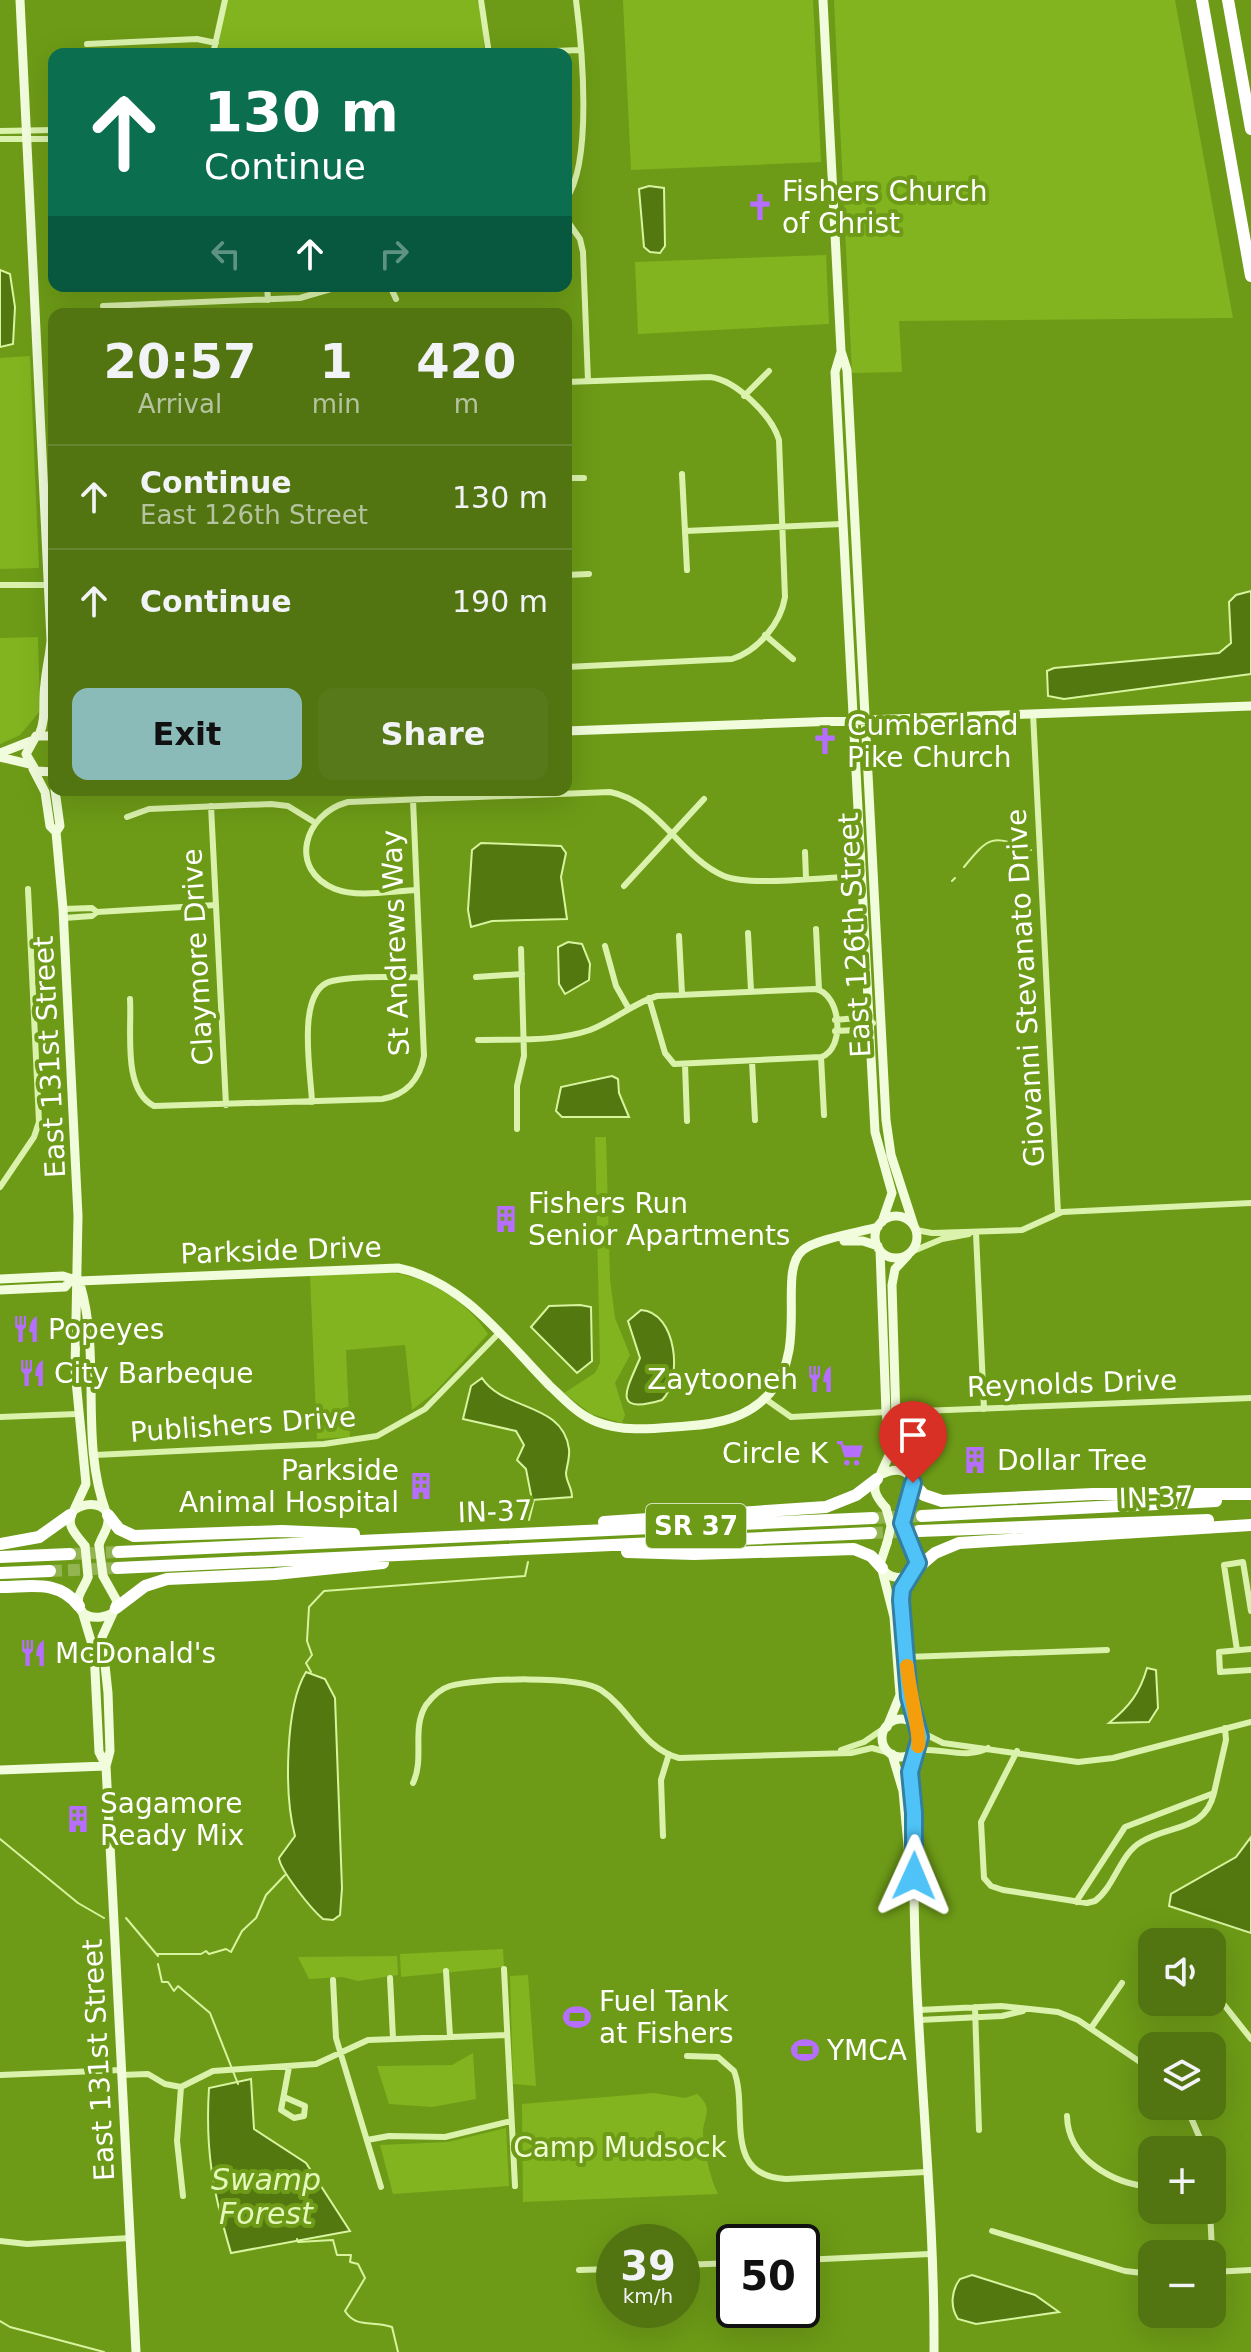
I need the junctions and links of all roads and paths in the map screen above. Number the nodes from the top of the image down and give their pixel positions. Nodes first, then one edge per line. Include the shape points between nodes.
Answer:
1 (20, 0) edge
2 (225, 0) edge
3 (481, 0) edge
4 (576, 0) edge
5 (823, 0) edge
6 (1202, 0) edge
7 (1228, 0) edge
8 (216, 43) junction
9 (87, 44) dead end
10 (215, 48) edge
11 (488, 48) edge
12 (572, 50) edge
13 (579, 50) junction
14 (1251, 129) edge
15 (0, 131) edge
16 (48, 131) edge
17 (26, 135) junction
18 (48, 138) edge
19 (0, 139) edge
20 (572, 185) edge
21 (572, 228) edge
22 (1251, 276) edge
23 (267, 292) edge
24 (320, 292) edge
25 (393, 292) edge
26 (396, 299) dead end
27 (268, 300) junction
28 (103, 306) dead end
29 (841, 351) junction
30 (769, 371) dead end
31 (588, 381) junction
32 (572, 382) edge
33 (744, 396) junction
34 (682, 474) dead end
35 (572, 478) edge
36 (584, 478) dead end
37 (842, 524) junction
38 (783, 527) junction
39 (685, 531) junction
40 (48, 548) edge
41 (687, 570) dead end
42 (589, 574) dead end
43 (572, 575) edge
44 (0, 585) edge
45 (48, 586) edge
46 (765, 635) junction
47 (793, 659) dead end
48 (572, 667) edge
49 (48, 676) edge
50 (1251, 706) edge
51 (1033, 712) junction
52 (865, 718) junction
53 (853, 719) junction
54 (572, 731) edge
55 (48, 737) edge
56 (35, 738) junction
57 (0, 755) edge
58 (31, 766) junction
59 (48, 773) edge
60 (572, 794) edge
61 (56, 796) edge
62 (512, 796) edge
63 (704, 799) dead end
64 (413, 800) junction
65 (211, 806) junction
66 (127, 817) dead end
67 (314, 822) junction
68 (56, 832) junction
69 (671, 834) junction
70 (805, 852) dead end
71 (861, 876) junction
72 (806, 878) junction
73 (624, 886) dead end
74 (28, 889) dead end
75 (417, 890) junction
76 (216, 905) junction
77 (64, 913) junction
78 (816, 929) dead end
79 (748, 933) dead end
80 (679, 936) dead end
81 (605, 946) dead end
82 (521, 949) dead end
83 (522, 974) junction
84 (420, 977) junction
85 (476, 977) dead end
86 (819, 990) junction
87 (751, 991) junction
88 (682, 994) junction
89 (649, 998) junction
90 (130, 999) dead end
91 (629, 1009) junction
92 (835, 1020) junction
93 (880, 1023) junction
94 (866, 1024) junction
95 (835, 1031) junction
96 (525, 1038) junction
97 (478, 1040) dead end
98 (821, 1057) junction
99 (752, 1061) junction
100 (685, 1064) junction
101 (312, 1102) junction
102 (226, 1105) junction
103 (824, 1115) dead end
104 (755, 1120) dead end
105 (687, 1121) dead end
106 (517, 1129) dead end
107 (0, 1187) edge
108 (1251, 1203) edge
109 (1058, 1213) junction
110 (880, 1225) junction
111 (915, 1228) junction
112 (976, 1233) junction
113 (825, 1242) junction
114 (879, 1248) junction
115 (909, 1253) junction
116 (0, 1279) edge
117 (75, 1281) junction
118 (0, 1290) edge
119 (498, 1334) junction
120 (764, 1398) junction
121 (1251, 1398) edge
122 (984, 1409) junction
123 (891, 1412) junction
124 (77, 1414) junction
125 (0, 1417) edge
126 (95, 1455) junction
127 (878, 1477) junction
128 (912, 1481) junction
129 (1251, 1497) edge
130 (72, 1512) junction
131 (107, 1514) junction
132 (922, 1516) tunnel mouth
133 (873, 1518) tunnel mouth
134 (1251, 1518) edge
135 (1251, 1525) edge
136 (919, 1531) tunnel mouth
137 (871, 1533) tunnel mouth
138 (518, 1534) junction
139 (409, 1539) junction
140 (0, 1544) edge
141 (543, 1548) junction
142 (118, 1552) tunnel mouth
143 (462, 1552) junction
144 (70, 1554) tunnel mouth
145 (0, 1557) edge
146 (117, 1568) tunnel mouth
147 (882, 1569) junction
148 (50, 1571) tunnel mouth
149 (914, 1571) junction
150 (0, 1573) edge
151 (0, 1587) edge
152 (80, 1608) junction
153 (114, 1611) junction
154 (1251, 1611) edge
155 (1251, 1649) edge
156 (1107, 1650) dead end
157 (1237, 1650) junction
158 (907, 1657) junction
159 (1251, 1670) edge
160 (1251, 1722) edge
161 (886, 1727) junction
162 (1225, 1728) junction
163 (918, 1730) junction
164 (988, 1748) junction
165 (915, 1751) junction
166 (1017, 1751) junction
167 (829, 1752) junction
168 (669, 1754) junction
169 (891, 1754) junction
170 (106, 1766) junction
171 (0, 1770) edge
172 (413, 1783) dead end
173 (1214, 1793) junction
174 (663, 1836) dead end
175 (1076, 1902) junction
176 (914, 1903) junction
177 (504, 1969) dead end
178 (446, 1971) dead end
179 (390, 1978) dead end
180 (333, 1980) dead end
181 (1122, 1983) dead end
182 (975, 2007) junction
183 (1226, 2007) edge
184 (1027, 2010) junction
185 (919, 2015) junction
186 (975, 2017) junction
187 (1091, 2028) junction
188 (507, 2035) junction
189 (450, 2036) junction
190 (393, 2038) junction
191 (1251, 2039) edge
192 (341, 2052) junction
193 (687, 2056) dead end
194 (1138, 2060) edge
195 (289, 2067) junction
196 (121, 2072) junction
197 (0, 2075) edge
198 (181, 2087) junction
199 (284, 2097) dead end
200 (1067, 2116) dead end
201 (511, 2121) junction
202 (979, 2130) dead end
203 (367, 2140) junction
204 (926, 2172) junction
205 (1138, 2184) edge
206 (515, 2186) dead end
207 (381, 2187) dead end
208 (183, 2196) dead end
209 (992, 2231) dead end
210 (130, 2238) junction
211 (0, 2241) edge
212 (930, 2254) junction
213 (820, 2259) edge
214 (579, 2270) dead end
215 (596, 2270) edge
216 (1251, 2270) edge
217 (1226, 2271) edge
218 (1138, 2272) edge
219 (136, 2352) edge
220 (936, 2352) edge

1 - 17 main road
2 - 8 street
3 - 11 street
4 - 13 street
5 - 29 main road, East 126th Street
6 - 22 highway
7 - 14 highway
8 - 9 street via 197,39
8 - 10 street
12 - 13 street
13 - 20 street via 581,164
15 - 17 street
16 - 17 street
17 - 18 street
17 - 19 street
17 - 40 main road
21 - 31 street via 583,252
23 - 27 street
24 - 27 street
25 - 26 street
27 - 28 street
29 - 37 main road, East 126th Street via 835,372
29 - 52 main road, East 126th Street via 847,370
30 - 33 street
31 - 32 street
31 - 33 street via 710,377
33 - 38 street via 777,432
34 - 39 street
35 - 36 street
37 - 38 street
37 - 53 main road, East 126th Street
38 - 39 street
38 - 46 street via 785,597 781,616
39 - 41 street
42 - 43 street
44 - 45 street
46 - 47 street
46 - 48 street via 732,659
49 - 56 main road via 46,714
50 - 51 main road
51 - 52 main road
51 - 109 street, Giovanni Stevanato Drive
52 - 53 main road
52 - 93 main road, East 126th Street
53 - 54 main road
53 - 71 main road, East 126th Street
55 - 56 main road
56 - 57 main road
56 - 58 main road via 26,750
57 - 58 main road
58 - 59 main road
58 - 68 main road, East 131st Street
60 - 69 street via 610,792 632,799
61 - 68 main road, East 131st Street via 60,826
62 - 64 street
63 - 69 street
64 - 67 street via 348,802
64 - 75 street, St Andrews Way
65 - 66 street via 149,809
65 - 67 street via 279,804
65 - 76 street, Claymore Drive
67 - 75 street via 308,859 330,887 348,892
68 - 77 main road, East 131st Street
69 - 72 street via 725,876
69 - 73 street
70 - 72 street
71 - 72 street
71 - 94 main road, East 126th Street
74 - 107 street via 39,1122
75 - 84 street, St Andrews Way
76 - 77 street
76 - 102 street, Claymore Drive
77 - 117 main road, East 131st Street
78 - 86 street
79 - 87 street
80 - 88 street
81 - 91 street
82 - 83 street
83 - 85 street
83 - 96 street
84 - 101 street, St Andrews Way via 424,1056 415,1080 391,1097
84 - 101 street via 332,981 316,991 308,1008
86 - 87 street
86 - 92 street via 831,996
87 - 88 street
88 - 89 street
89 - 91 street
89 - 100 street via 667,1058
90 - 102 street, St Andrews Way via 137,1091 143,1100 159,1107
91 - 96 street via 590,1030
92 - 94 street via 857,1018
92 - 95 street
93 - 94 street
93 - 111 main road, East 126th Street via 889,1144
94 - 95 street via 858,1030
94 - 110 main road, East 126th Street via 875,1132 892,1193
95 - 98 street via 834,1047
96 - 97 street
96 - 106 street via 515,1102
98 - 99 street
98 - 103 street
99 - 100 street
99 - 104 street
100 - 105 street
101 - 102 street, St Andrews Way
108 - 109 street
109 - 112 street via 1022,1230
110 - 111 main road via 899,1217
110 - 113 main road, Parkside Drive
110 - 114 main road
111 - 112 street
111 - 115 main road via 917,1242
112 - 115 street
112 - 122 street
113 - 114 main road via 863,1241
113 - 120 main road, Parkside Drive via 805,1248 794,1262 790,1356
114 - 115 main road via 890,1257
114 - 123 main road
115 - 123 main road via 892,1281
116 - 117 main road, Parkside Drive via 63,1276
117 - 118 main road, Parkside Drive via 65,1287
117 - 119 main road, Parkside Drive via 398,1268 444,1284
117 - 124 main road, East 131st Street
117 - 126 main road, East 131st Street via 87,1320
119 - 120 main road, Parkside Drive via 566,1401 610,1426 722,1423
119 - 126 street, Publishers Drive via 425,1409 386,1433 324,1444
120 - 123 street, Reynolds Drive via 791,1417
121 - 122 street, Reynolds Drive
122 - 123 street, Reynolds Drive
123 - 127 main road via 891,1451
123 - 128 main road
124 - 125 street
124 - 130 main road, East 131st Street via 86,1484
126 - 131 main road, East 131st Street
127 - 128 main road via 898,1470
127 - 138 highway via 856,1495 826,1507 711,1512
127 - 147 main road, bridge via 875,1493 891,1526 880,1558
128 - 129 highway via 928,1498 942,1501 1093,1494
128 - 149 main road, bridge via 902,1526 918,1558
129 - 132 highway, IN-37
130 - 131 main road via 92,1504
130 - 140 highway via 39,1537
130 - 152 main road, bridge via 72,1529 85,1546 88,1577
131 - 139 highway via 122,1531 137,1537 282,1531
131 - 153 main road, bridge via 99,1545 103,1576 116,1593
133 - 138 highway, IN-37 / SR 37
134 - 136 highway, IN-37
135 - 149 highway via 959,1543
137 - 141 highway, IN-37 / SR 37
138 - 139 highway, IN-37 / SR 37
139 - 142 highway, IN-37 / SR 37
141 - 143 highway, IN-37 / SR 37
141 - 147 highway via 694,1554 854,1549 871,1556
143 - 146 highway, IN-37 / SR 37
143 - 153 highway via 275,1574 167,1579 145,1586
144 - 145 highway
147 - 149 main road via 896,1577
147 - 161 main road via 894,1617 899,1687 898,1706
148 - 150 highway
149 - 158 main road via 901,1597
151 - 152 highway via 55,1586
152 - 153 main road via 95,1618
152 - 170 main road, East 131st Street via 94,1651 99,1752
153 - 170 main road, East 131st Street via 102,1637 110,1751
154 - 157 street via 1243,1562 1224,1565
155 - 157 street
156 - 158 street
157 - 159 street via 1219,1652 1220,1672
158 - 163 main road
160 - 162 street
161 - 163 main road via 903,1720
161 - 167 street via 858,1745
161 - 169 main road via 883,1742
162 - 166 street via 1093,1762
162 - 173 street
163 - 164 street via 943,1743
163 - 165 main road
164 - 165 street via 964,1753
164 - 166 street
165 - 169 main road via 905,1757
165 - 176 main road via 910,1772
166 - 175 street via 982,1817 984,1878 994,1888
167 - 168 street via 692,1758
167 - 169 street via 872,1748
168 - 172 street via 647,1739 606,1693 586,1682 459,1684 438,1692 424,1708
168 - 174 street via 661,1780
169 - 176 main road via 903,1791
170 - 171 main road
170 - 196 main road, East 131st Street
173 - 175 street via 1125,1827
173 - 175 street via 1203,1817 1139,1843 1103,1895 1092,1903
176 - 185 main road
177 - 188 street
178 - 189 street
179 - 190 street
180 - 192 street
181 - 187 street
182 - 184 street
182 - 185 street
182 - 186 street
183 - 191 street
184 - 186 street
184 - 187 street via 1063,2013
185 - 186 street
185 - 204 main road
186 - 202 street
187 - 194 street
188 - 189 street
188 - 201 street
189 - 190 street
190 - 192 street via 368,2040
192 - 195 street via 316,2064
192 - 203 street
193 - 204 street via 718,2057 734,2071 741,2143 748,2160 762,2173 786,2179
195 - 198 street via 221,2070
195 - 199 street
196 - 197 street
196 - 198 street via 148,2074
196 - 210 main road, East 131st Street
198 - 208 street via 177,2141
200 - 205 street via 1070,2139 1092,2164
201 - 203 street via 445,2137
201 - 206 street
203 - 207 street
204 - 212 main road
209 - 218 street
210 - 211 street
210 - 219 main road, East 131st Street
212 - 213 street
212 - 220 main road
214 - 215 street
216 - 217 street

